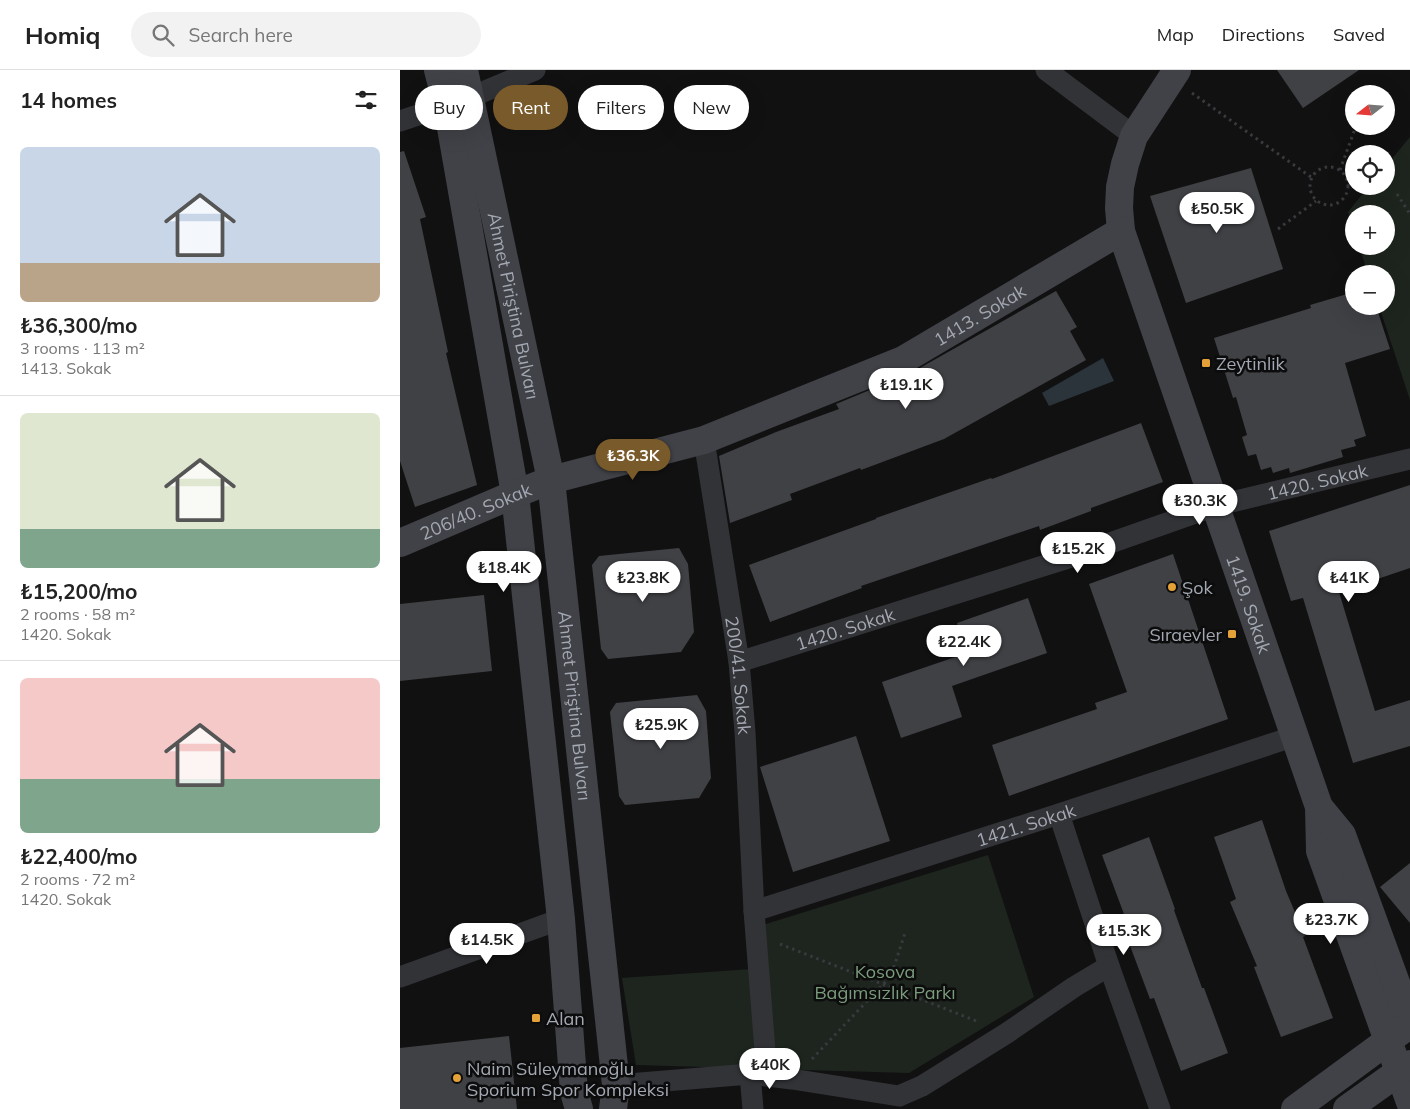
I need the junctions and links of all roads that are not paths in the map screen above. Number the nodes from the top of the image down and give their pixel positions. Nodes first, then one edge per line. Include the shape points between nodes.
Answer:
1 (438, 70) edge
2 (464, 70) edge
3 (535, 70) edge
4 (1046, 70) edge
5 (1174, 74) edge
6 (448, 85) edge
7 (462, 85) edge
8 (483, 91) edge
9 (415, 116) edge
10 (400, 121) edge
11 (463, 130) edge
12 (466, 130) edge
13 (1134, 136) junction
14 (1121, 231) junction
15 (704, 440) junction
16 (1410, 459) edge
17 (552, 480) junction
18 (515, 494) junction
19 (1215, 506) junction
20 (400, 543) edge
21 (740, 662) junction
22 (1295, 736) junction
23 (1319, 807) junction
24 (1059, 814) junction
25 (754, 910) junction
26 (561, 919) junction
27 (1109, 966) junction
28 (400, 977) edge
29 (1410, 1022) edge
30 (1388, 1041) junction
31 (1404, 1068) edge
32 (759, 1075) junction
33 (614, 1097) edge
34 (1410, 1102) edge
35 (899, 1103) edge
36 (579, 1109) edge
37 (753, 1109) edge
38 (1160, 1109) edge
39 (1295, 1109) edge
40 (1347, 1109) edge

1 - 6 main road, Ahmet Piriştina Bulvarı
2 - 7 main road, Ahmet Piriştina Bulvarı
3 - 8 street
4 - 13 street
5 - 13 main road
9 - 10 street
11 - 18 main road, Ahmet Piriştina Bulvarı
12 - 17 main road, Ahmet Piriştina Bulvarı
13 - 14 main road via 1120,187
14 - 15 main road, 1413. Sokak via 904,360
14 - 19 main road, 1419. Sokak
15 - 17 main road, 1413. Sokak
15 - 21 street, 200/41. Sokak
16 - 19 street, 1420. Sokak
17 - 18 main road, 206/40. Sokak
17 - 33 main road, Ahmet Piriştina Bulvarı
18 - 20 main road, 206/40. Sokak
18 - 26 main road, Ahmet Piriştina Bulvarı
19 - 21 street, 1420. Sokak via 1062,560
19 - 22 main road, 1419. Sokak
21 - 25 street, 200/41. Sokak
22 - 23 main road, 1419. Sokak
22 - 24 street, 1421. Sokak
23 - 29 main road, 1419. Sokak via 1342,835
23 - 30 main road, 1419. Sokak via 1320,851
24 - 25 street, 1421. Sokak
24 - 27 street
25 - 32 street, 200/41. Sokak
26 - 28 street
26 - 36 main road, Ahmet Piriştina Bulvarı via 574,1092
27 - 35 street
27 - 38 street
29 - 30 main road
30 - 31 main road, 1419. Sokak
30 - 39 main road
31 - 34 main road, 1419. Sokak
31 - 40 main road
32 - 33 street
32 - 35 street via 792,1079
32 - 37 street

